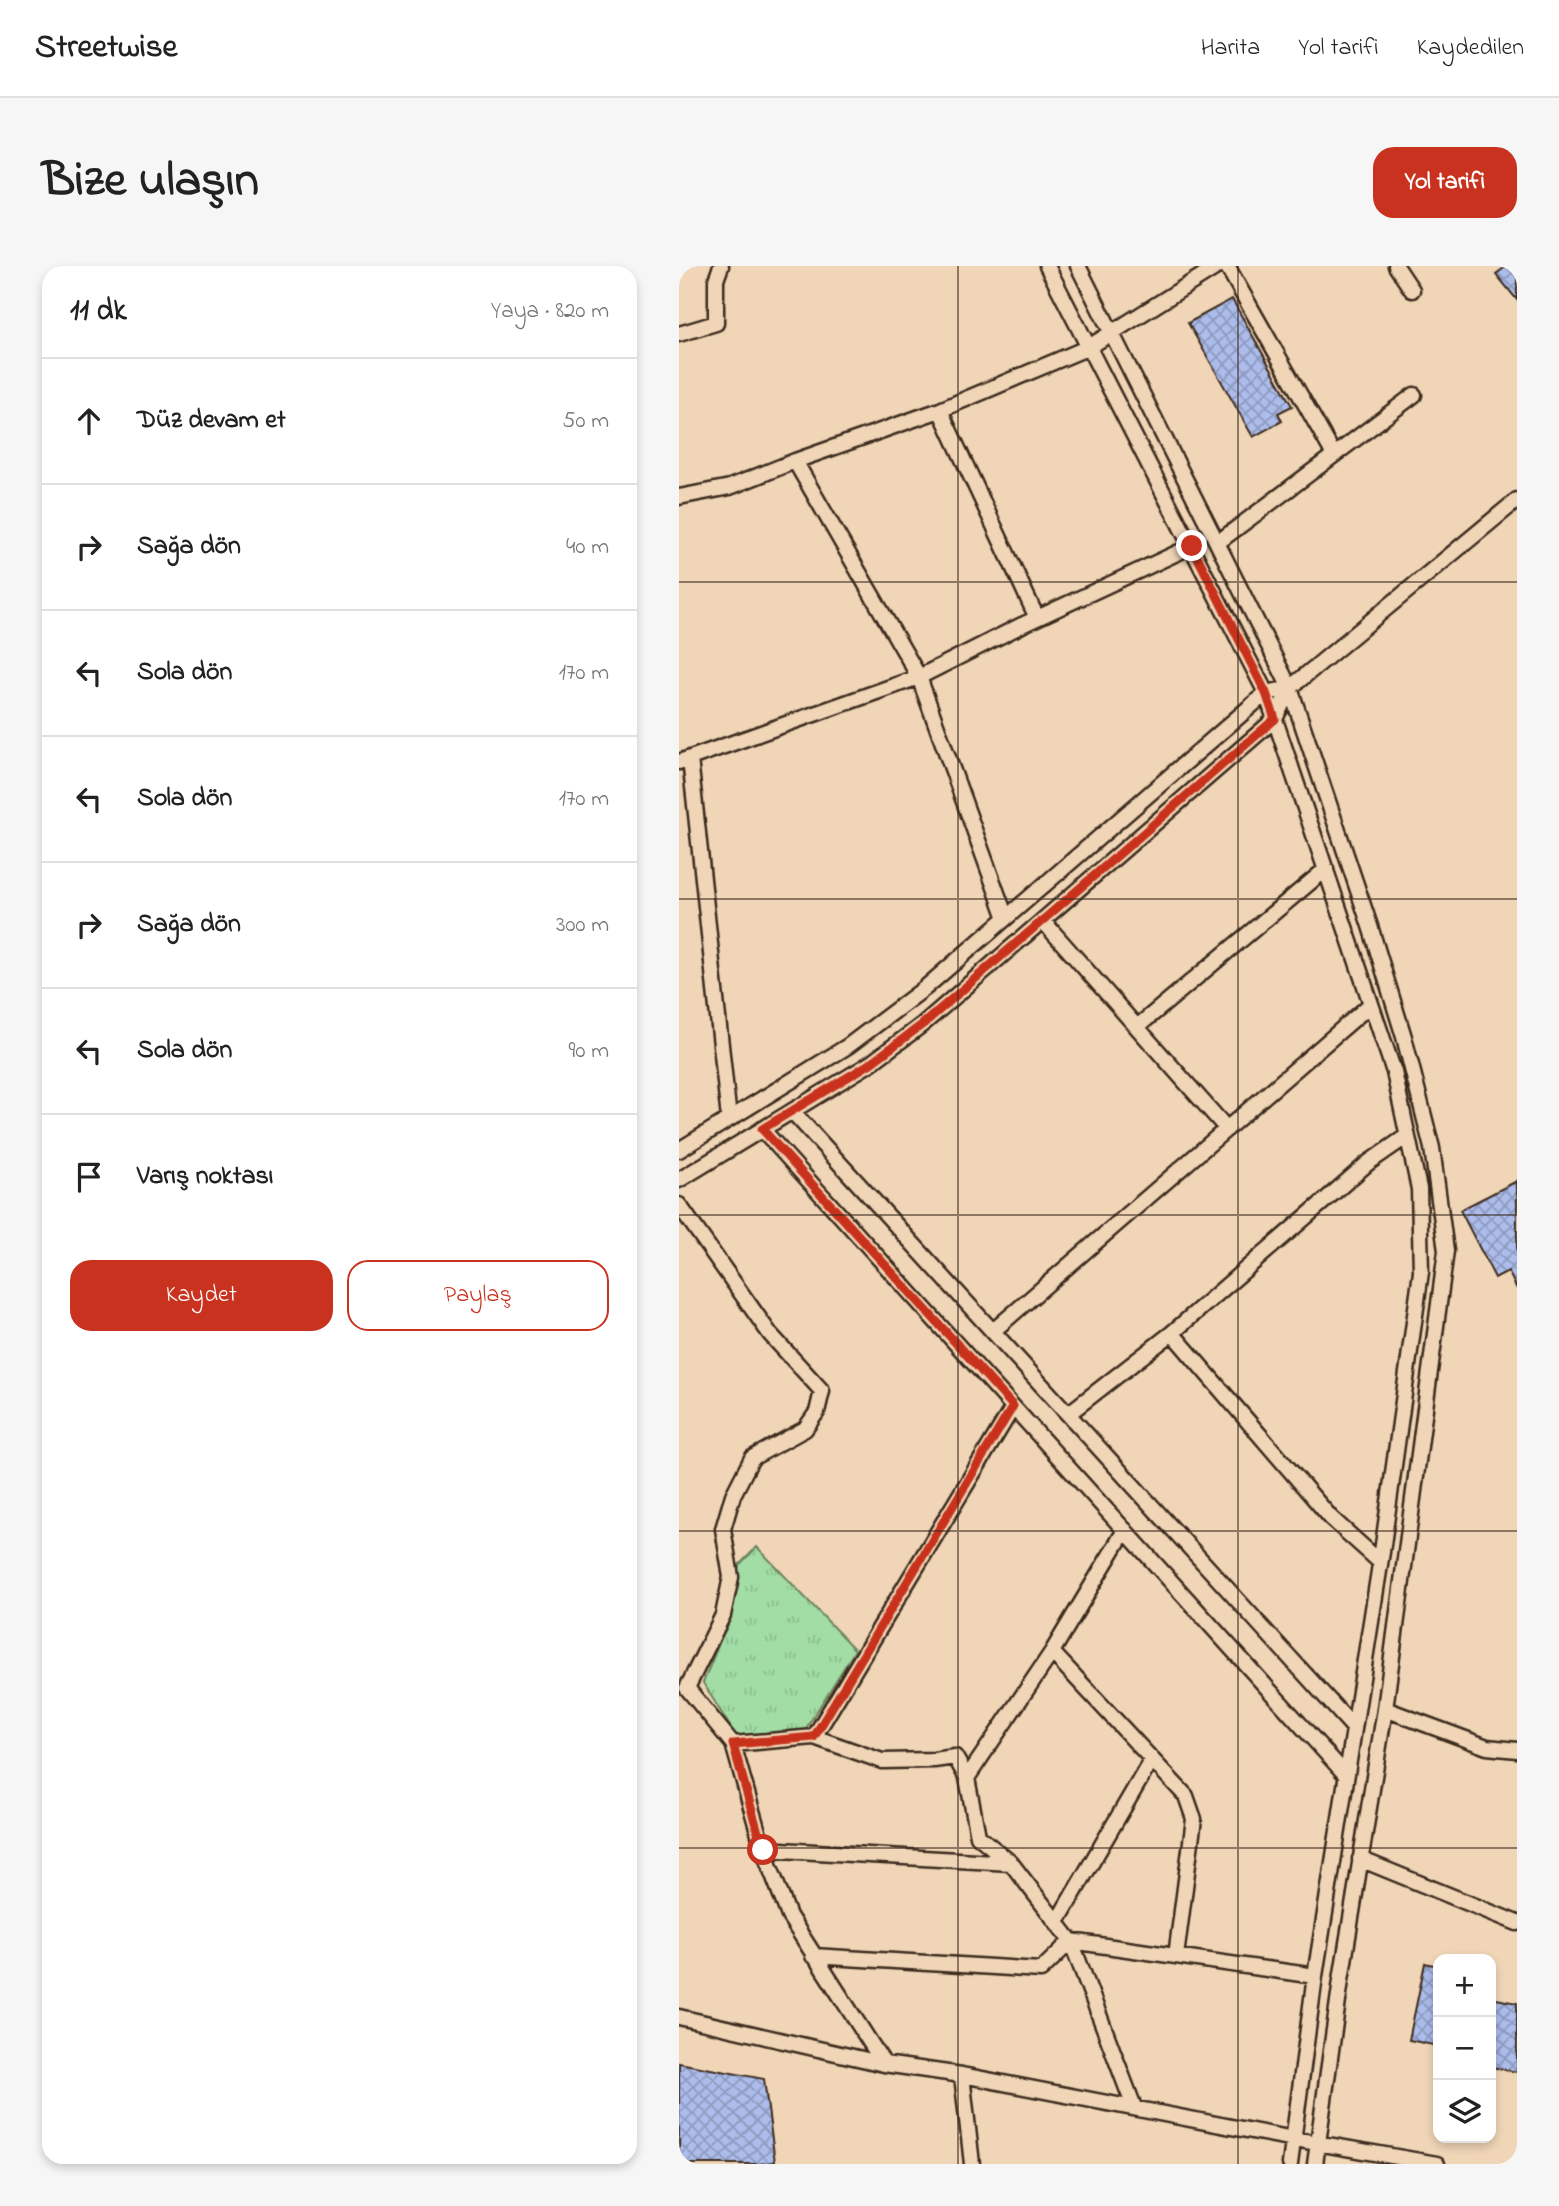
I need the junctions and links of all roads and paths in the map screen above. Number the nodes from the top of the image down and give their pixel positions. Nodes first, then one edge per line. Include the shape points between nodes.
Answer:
1 (721, 266) edge
2 (1047, 266) edge
3 (1078, 266) edge
4 (1218, 266) edge
5 (1227, 266) edge
6 (1396, 266) edge
7 (1412, 290) dead end
8 (679, 334) edge
9 (1112, 334) junction
10 (1089, 347) junction
11 (1414, 395) dead end
12 (940, 410) junction
13 (1334, 455) junction
14 (795, 461) junction
15 (679, 497) edge
16 (1517, 500) edge
17 (1217, 543) junction
18 (1192, 546) junction
19 (1037, 618) junction
20 (919, 677) junction
21 (1290, 688) junction
22 (1266, 693) junction
23 (1275, 719) junction
24 (685, 760) edge
25 (1326, 869) junction
26 (1006, 918) junction
27 (1043, 920) junction
28 (1371, 1004) junction
29 (1137, 1027) junction
30 (792, 1111) junction
31 (729, 1119) junction
32 (762, 1129) junction
33 (1227, 1129) junction
34 (1407, 1136) junction
35 (679, 1150) edge
36 (679, 1180) edge
37 (679, 1205) edge
38 (993, 1331) junction
39 (1172, 1333) junction
40 (1013, 1406) junction
41 (1068, 1414) junction
42 (1125, 1530) junction
43 (1380, 1562) junction
44 (1052, 1651) junction
45 (683, 1685) edge
46 (1385, 1709) junction
47 (1354, 1728) junction
48 (814, 1737) junction
49 (733, 1744) junction
50 (1517, 1750) edge
51 (1152, 1759) junction
52 (1346, 1774) junction
53 (967, 1779) junction
54 (763, 1850) junction
55 (1360, 1859) junction
56 (1011, 1863) junction
57 (1057, 1922) junction
58 (1517, 1923) edge
59 (1071, 1941) junction
60 (813, 1956) junction
61 (1175, 1956) junction
62 (1315, 1976) junction
63 (679, 2017) edge
64 (884, 2064) junction
65 (962, 2075) junction
66 (1134, 2107) junction
67 (1294, 2139) junction
68 (1318, 2144) junction
69 (972, 2164) edge
70 (1290, 2164) edge
71 (1315, 2164) edge
72 (1437, 2164) edge

1 - 8 street via 716,280 716,323
2 - 10 street
3 - 9 street
4 - 9 street
5 - 13 street
6 - 7 street
9 - 10 street
9 - 17 street
10 - 12 street
10 - 18 street
11 - 13 street
12 - 14 street
12 - 19 street
13 - 17 street
14 - 15 street via 730,487
14 - 20 street
16 - 21 street
17 - 21 street
18 - 19 street
18 - 22 street
19 - 20 street
20 - 24 street
20 - 26 street
21 - 22 street
21 - 23 street
21 - 46 street via 1404,1037 1432,1148 1446,1251
22 - 23 street
22 - 26 street
23 - 25 street
23 - 27 street
24 - 31 street
25 - 28 street
25 - 29 street
26 - 31 street via 848,1046
27 - 29 street
27 - 30 street via 923,1024 871,1063
28 - 33 street
28 - 34 street via 1394,1072
29 - 33 street
30 - 32 street
30 - 38 street
31 - 35 street
32 - 36 street
32 - 40 street
33 - 38 street
34 - 39 street via 1368,1163
34 - 43 street via 1419,1189 1421,1272
37 - 45 street via 770,1334 821,1391 817,1412 805,1429 752,1458 733,1495 723,1529 731,1577 723,1615
38 - 41 street
39 - 41 street
39 - 43 street via 1331,1518
40 - 42 street
40 - 48 street
41 - 47 street
42 - 44 street
42 - 52 street
43 - 47 street
44 - 51 street
44 - 53 street
45 - 49 street
46 - 50 street via 1487,1747
46 - 55 street
47 - 52 street
48 - 49 street
48 - 53 street via 882,1761 955,1757
49 - 54 street
51 - 57 street
51 - 61 street via 1186,1796 1194,1819
52 - 62 street
53 - 56 street via 978,1836
54 - 56 street
54 - 60 street via 789,1916
55 - 58 street
55 - 68 street
56 - 57 street
57 - 59 street
59 - 60 street via 1041,1970
59 - 61 street
59 - 66 street
60 - 64 street
61 - 62 street
62 - 67 street
63 - 64 street
64 - 65 street
65 - 66 street
65 - 69 street
66 - 67 street
67 - 68 street
67 - 70 street
68 - 71 street
68 - 72 street

